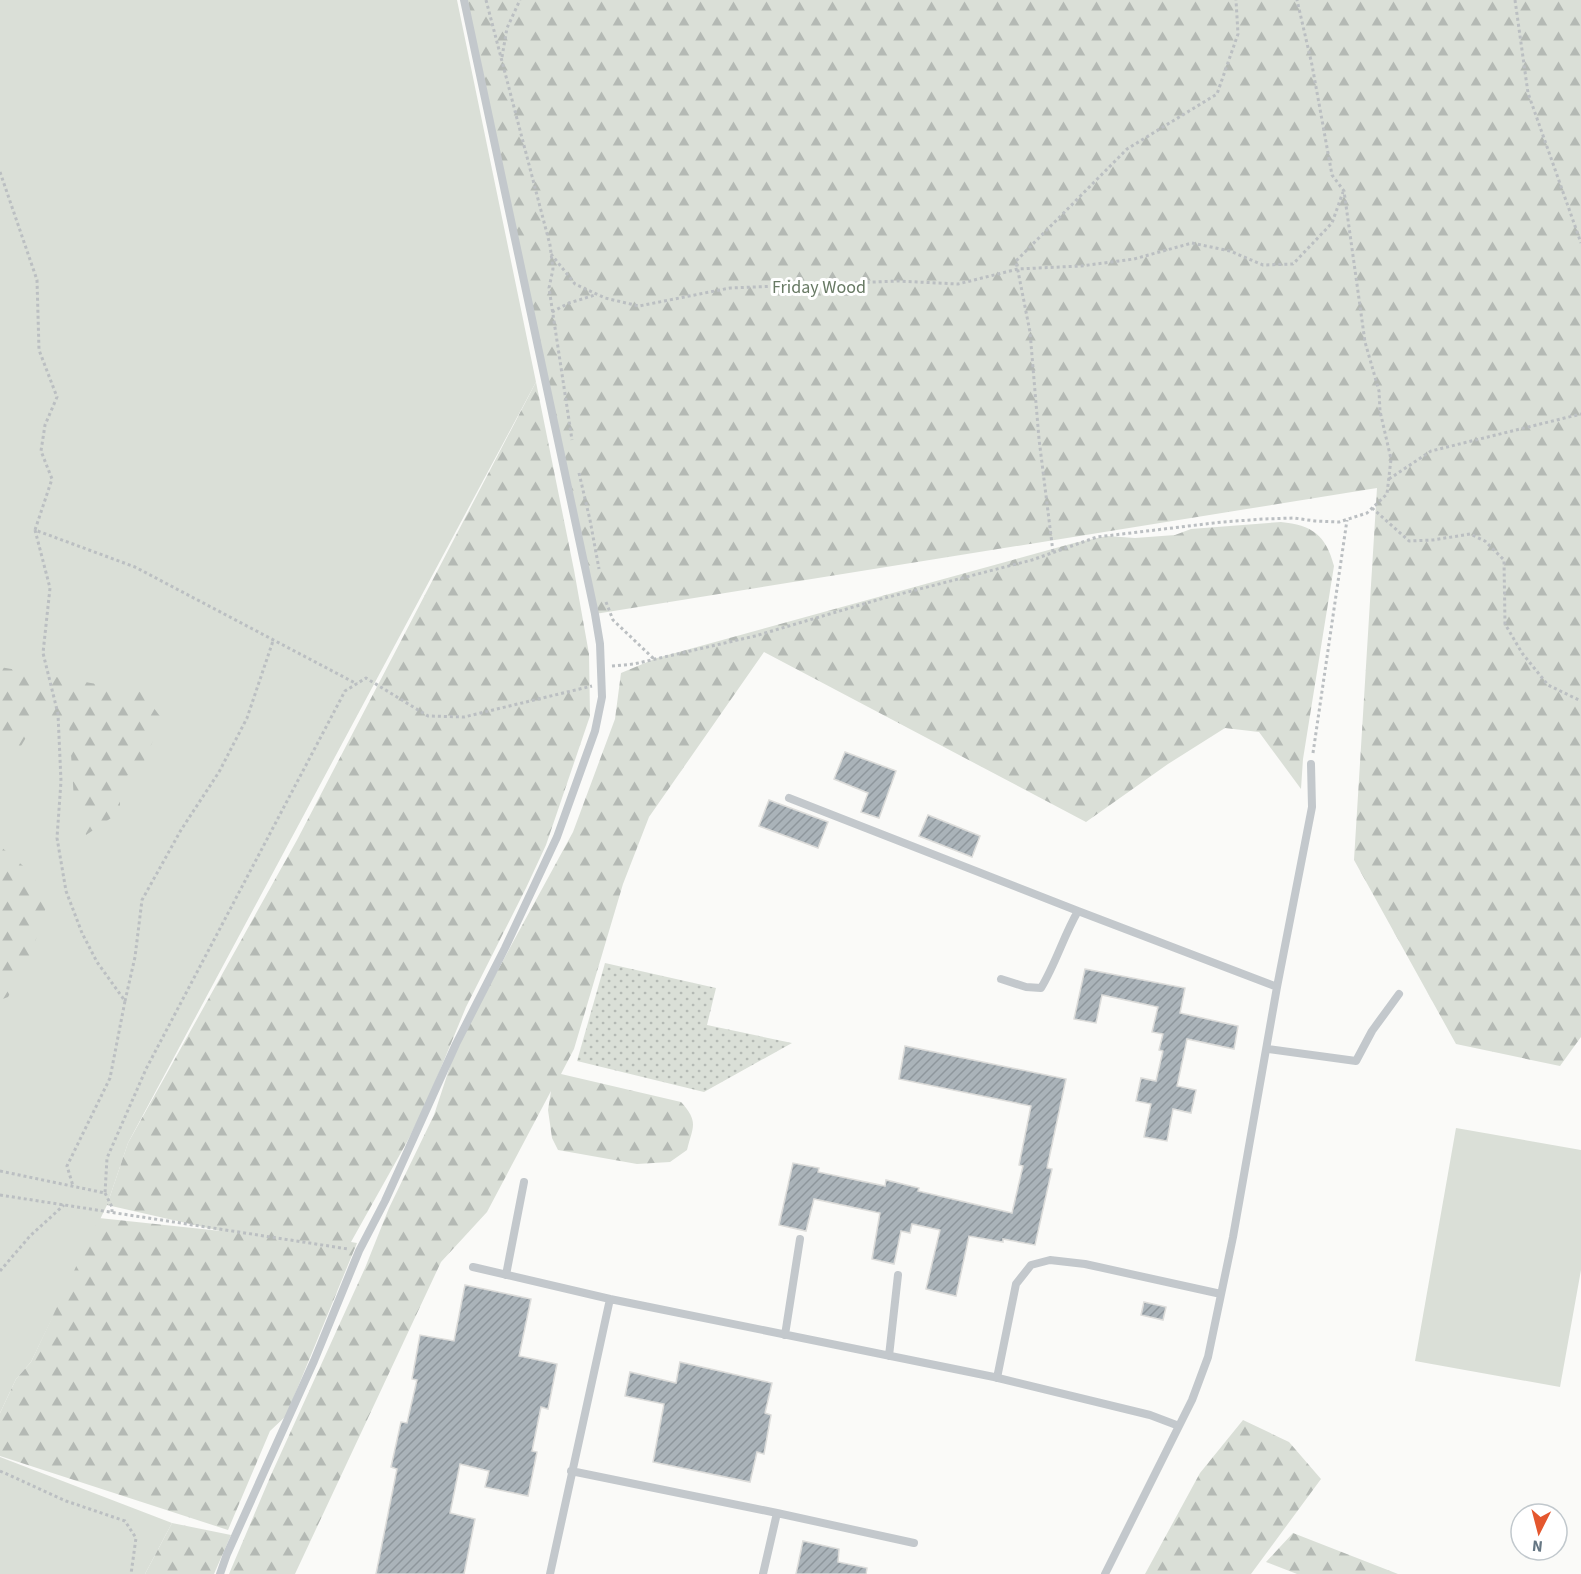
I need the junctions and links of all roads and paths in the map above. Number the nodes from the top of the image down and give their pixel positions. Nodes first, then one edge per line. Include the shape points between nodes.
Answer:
1 (464, 0) edge
2 (486, 0) edge
3 (520, 0) edge
4 (1236, 0) edge
5 (1297, 0) edge
6 (1515, 0) edge
7 (501, 58) junction
8 (0, 172) edge
9 (1344, 191) junction
10 (1581, 243) edge
11 (551, 254) junction
12 (1018, 269) junction
13 (597, 295) junction
14 (552, 312) junction
15 (1581, 414) edge
16 (573, 449) dead end
17 (578, 472) dead end
18 (1389, 479) junction
19 (1372, 508) junction
20 (1347, 519) junction
21 (35, 530) junction
22 (1053, 552) junction
23 (601, 578) dead end
24 (605, 599) dead end
25 (273, 641) junction
26 (654, 659) junction
27 (602, 667) junction
28 (591, 676) dead end
29 (357, 684) junction
30 (1581, 701) edge
31 (1311, 764) joint
32 (789, 798) dead end
33 (1078, 911) junction
34 (1001, 979) dead end
35 (1278, 987) junction
36 (1399, 994) dead end
37 (125, 1001) junction
38 (1268, 1049) junction
39 (0, 1171) edge
40 (524, 1182) dead end
41 (73, 1187) junction
42 (105, 1193) junction
43 (0, 1195) edge
44 (64, 1205) junction
45 (112, 1212) junction
46 (800, 1239) dead end
47 (359, 1251) junction
48 (473, 1267) dead end
49 (0, 1271) edge
50 (506, 1275) junction
51 (898, 1275) dead end
52 (1221, 1294) junction
53 (610, 1299) junction
54 (785, 1335) junction
55 (890, 1356) junction
56 (998, 1378) junction
57 (1179, 1426) junction
58 (0, 1470) edge
59 (571, 1471) junction
60 (777, 1513) junction
61 (914, 1543) dead end
62 (131, 1574) edge
63 (220, 1574) edge
64 (550, 1574) edge
65 (763, 1574) edge
66 (1105, 1574) edge

1 - 27 lane via 595,614
2 - 7 path
3 - 7 path via 507,27
4 - 12 path via 1238,34 1217,94 1127,149 1016,261
5 - 9 path via 1332,176
6 - 10 path via 1528,93
7 - 11 path
8 - 21 path via 37,280 39,350 57,397 45,425 41,451 52,479
9 - 12 path via 1332,223 1293,264 1263,265 1230,251 1192,243 1134,259
9 - 18 path via 1365,342 1379,391 1391,459
11 - 13 path via 575,284
11 - 14 path
12 - 13 path via 958,284 898,281 730,288 639,306
12 - 22 path via 1030,332
13 - 14 path
14 - 16 path
15 - 18 path via 1431,451
17 - 23 path
18 - 19 path via 1387,494
19 - 20 path
19 - 30 path via 1409,541 1470,534 1485,541 1504,560 1505,624 1522,653 1548,685
20 - 22 path via 1221,522 1097,537
20 - 31 path
21 - 25 path via 135,567
21 - 37 path via 50,588 43,653 58,714 61,781 57,838 66,891 92,952
22 - 26 path via 755,636
24 - 26 path via 613,620
25 - 29 path
25 - 37 path via 247,718 142,900
26 - 27 path
27 - 47 lane via 596,731 557,837
28 - 29 path via 592,686 464,717 428,716 366,678
29 - 42 path via 345,691 146,1069 107,1158
31 - 35 lane via 1312,807
32 - 33 lane
33 - 34 lane via 1041,988
33 - 35 lane
35 - 38 lane
36 - 38 lane via 1356,1061
37 - 41 path via 110,1078 67,1166
38 - 52 lane
39 - 41 path
40 - 50 lane
41 - 42 path
42 - 45 path
43 - 44 path
44 - 45 path
44 - 49 path
45 - 47 path
46 - 54 lane
47 - 63 lane
48 - 50 lane
50 - 53 lane
51 - 55 lane
52 - 56 lane via 1085,1264 1050,1260 1031,1265 1016,1284
52 - 57 lane via 1208,1357
53 - 54 lane
53 - 59 lane
54 - 55 lane
55 - 56 lane
56 - 57 lane via 1150,1415
57 - 66 lane
58 - 62 path via 66,1501 125,1521 136,1538
59 - 60 lane
59 - 64 lane
60 - 61 lane
60 - 65 lane

